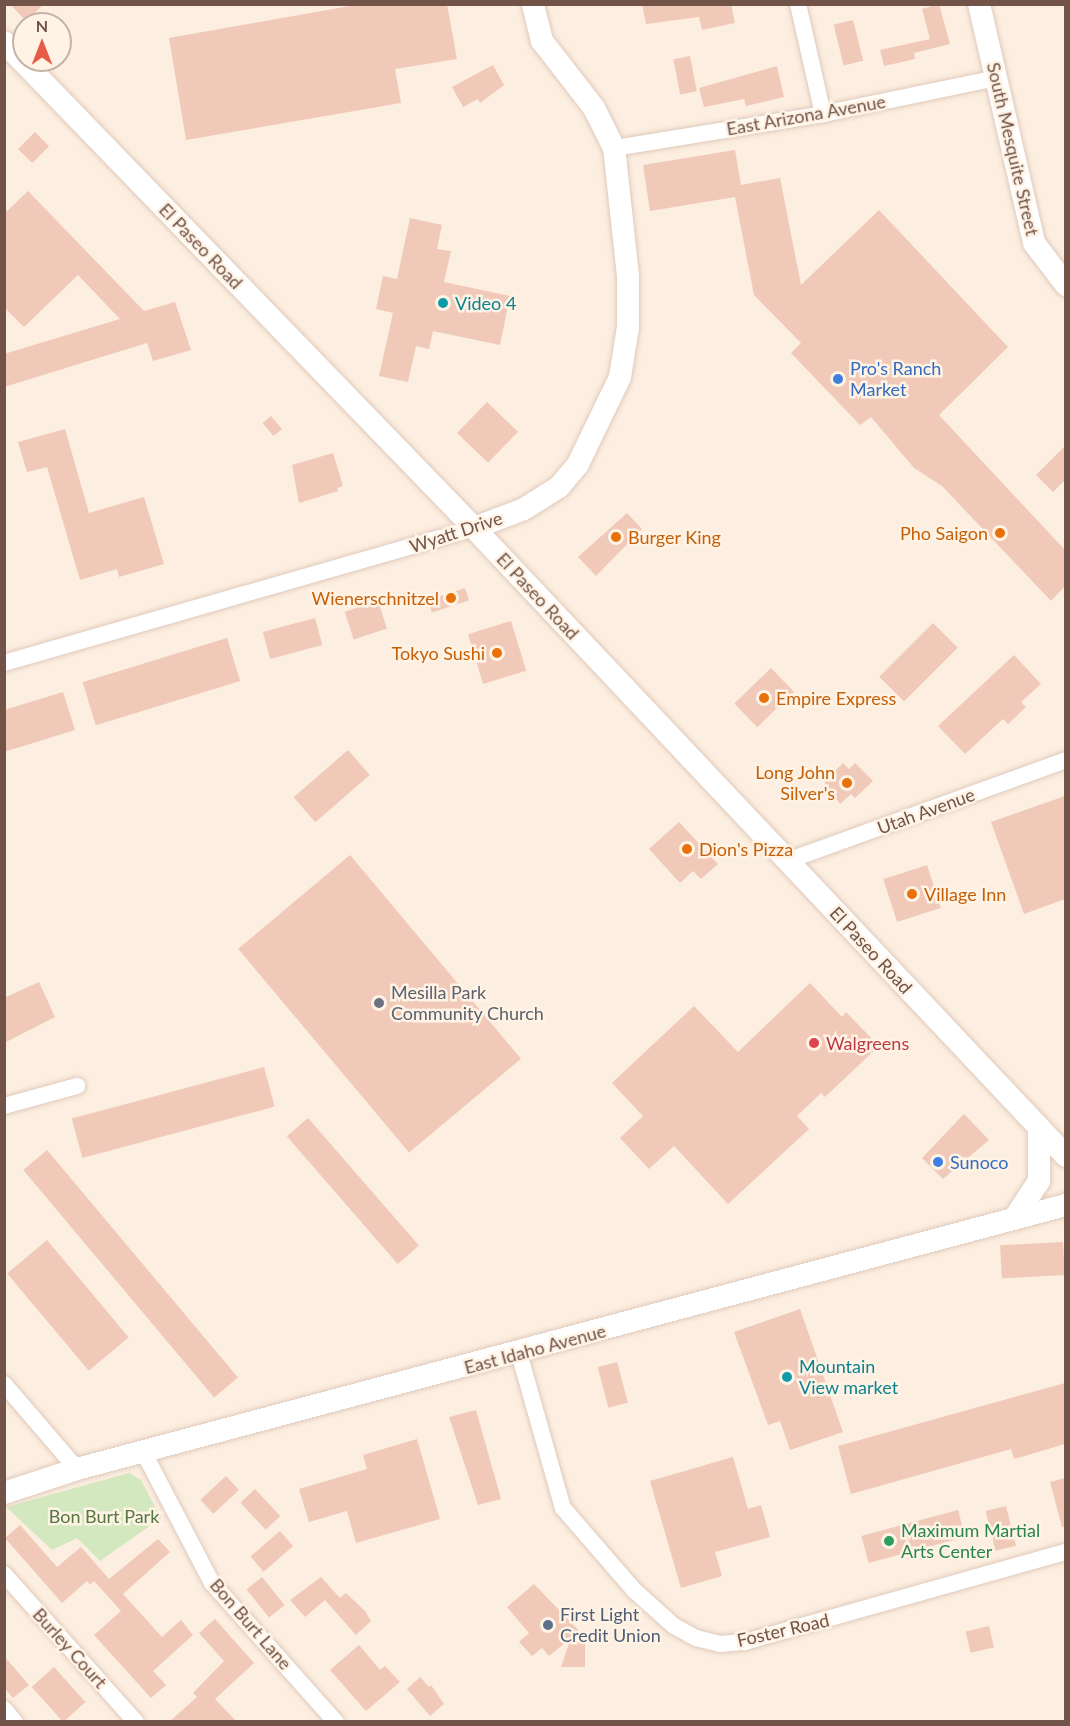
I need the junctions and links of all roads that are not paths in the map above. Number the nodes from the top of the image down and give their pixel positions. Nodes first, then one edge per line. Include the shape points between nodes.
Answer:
1 (533, 4) edge
2 (798, 4) edge
3 (979, 4) edge
4 (4, 42) edge
5 (997, 78) junction
6 (823, 114) junction
7 (614, 148) junction
8 (1065, 285) edge
9 (474, 528) junction
10 (4, 663) edge
11 (1065, 760) edge
12 (787, 861) junction
13 (77, 1086) dead end
14 (4, 1106) edge
15 (1038, 1128) junction
16 (1065, 1156) edge
17 (1065, 1205) edge
18 (1014, 1219) junction
19 (519, 1353) junction
20 (4, 1384) edge
21 (144, 1453) junction
22 (77, 1469) junction
23 (4, 1493) edge
24 (1065, 1552) edge
25 (4, 1574) edge
26 (4, 1709) edge
27 (15, 1722) edge
28 (136, 1722) edge
29 (336, 1722) edge

1 - 7 street via 542,41 594,108
2 - 6 street
3 - 5 street, South Mesquite Street
4 - 9 street, El Paseo Road
5 - 6 street, East Arizona Avenue
5 - 8 street, South Mesquite Street via 1009,147 1034,243
6 - 7 street, East Arizona Avenue
7 - 9 street, Wyatt Drive via 628,276 628,327 620,377 578,464 559,487 524,509
9 - 10 street, Wyatt Drive
9 - 12 street, El Paseo Road
11 - 12 street, Utah Avenue
12 - 15 street, El Paseo Road
13 - 14 street
15 - 16 street, El Paseo Road
15 - 18 street via 1039,1181
17 - 18 street, East Idaho Avenue
18 - 19 street, East Idaho Avenue
19 - 21 street, East Idaho Avenue
19 - 24 street, Foster Road via 563,1508 635,1591 674,1626 696,1638 720,1644 746,1642
20 - 22 street
21 - 22 street, East Idaho Avenue
21 - 29 street, Bon Burt Lane via 212,1582
22 - 23 street, East Idaho Avenue
25 - 28 street, Burley Court
26 - 27 street

